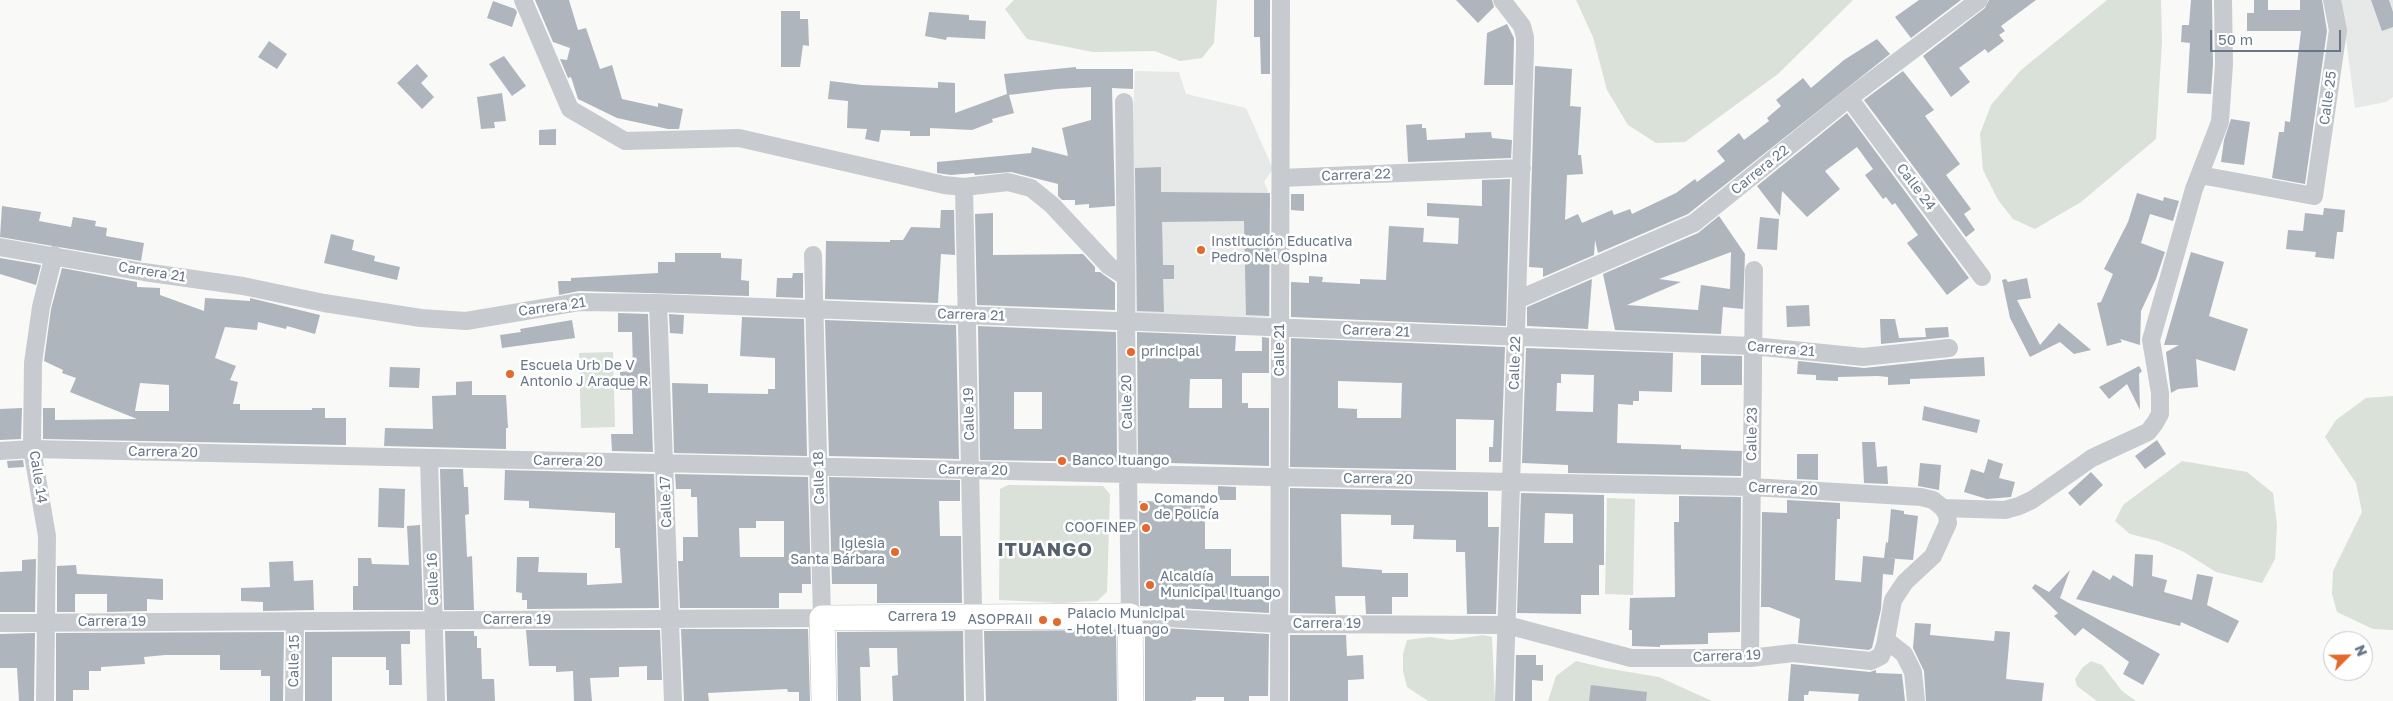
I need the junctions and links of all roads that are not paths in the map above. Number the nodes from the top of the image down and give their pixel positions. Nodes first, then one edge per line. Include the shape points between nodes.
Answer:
1 (523, 0) edge
2 (1281, 0) edge
3 (1502, 0) edge
4 (1979, 0) edge
5 (2223, 0) edge
6 (2332, 0) edge
7 (1850, 98) junction
8 (1124, 102) dead end
9 (1522, 168) junction
10 (2200, 175) junction
11 (1281, 178) junction
12 (964, 187) junction
13 (0, 247) edge
14 (813, 255) dead end
15 (54, 256) junction
16 (1754, 270) dead end
17 (1126, 276) junction
18 (1982, 276) dead end
19 (1517, 300) junction
20 (658, 303) junction
21 (814, 309) junction
22 (967, 315) junction
23 (1126, 321) junction
24 (1280, 328) junction
25 (1516, 337) junction
26 (1753, 346) junction
27 (1949, 348) dead end
28 (32, 449) junction
29 (0, 451) edge
30 (429, 458) junction
31 (664, 463) junction
32 (818, 466) junction
33 (970, 470) junction
34 (1128, 474) junction
35 (1279, 477) junction
36 (1511, 482) junction
37 (1752, 487) junction
38 (1943, 508) junction
39 (1130, 616) junction
40 (973, 617) junction
41 (822, 618) junction
42 (670, 619) junction
43 (434, 620) junction
44 (295, 621) junction
45 (0, 623) edge
46 (46, 623) junction
47 (1279, 624) junction
48 (1506, 624) junction
49 (1886, 640) junction
50 (1750, 658) junction
51 (45, 701) edge
52 (294, 701) edge
53 (436, 701) edge
54 (674, 701) edge
55 (824, 701) edge
56 (975, 701) edge
57 (1131, 701) edge
58 (1279, 701) edge
59 (1504, 701) edge
60 (1916, 701) edge

1 - 12 street via 570,109 625,141 739,138
2 - 11 street, Calle 21
3 - 9 street, Calle 22 via 1522,26 1525,37
4 - 7 street, Carrera 22
5 - 10 street via 2224,64 2220,122
6 - 10 street, Calle 25 via 2338,30 2314,196
7 - 18 street, Calle 24
7 - 19 street, Carrera 22 via 1694,223
8 - 17 street, Calle 20
9 - 11 street, Carrera 22
9 - 19 street, Calle 22
10 - 38 street via 2151,340 2160,393 2160,414 2155,423 2148,432 2092,458 2019,506 2005,510
11 - 24 street, Calle 21
12 - 17 street via 1008,182 1031,188 1052,205 1109,266
12 - 22 street, Calle 19
13 - 15 street, Carrera 21
14 - 21 street, Calle 18
15 - 20 street, Carrera 21 via 421,318 466,321 580,302
15 - 28 street, Calle 14 via 41,307 33,363
16 - 26 street, Calle 23
17 - 23 street, Calle 20
19 - 25 street, Calle 22
20 - 21 street, Carrera 21
20 - 31 street, Calle 17
21 - 22 street, Carrera 21
21 - 32 street, Calle 18
22 - 23 street, Carrera 21
22 - 33 street, Calle 19
23 - 24 street, Carrera 21
23 - 34 street, Calle 20
24 - 25 street, Carrera 21
24 - 35 street, Calle 21
25 - 26 street, Carrera 21
25 - 36 street, Calle 22
26 - 27 street, Carrera 21 via 1863,357
26 - 37 street, Calle 23
28 - 29 street, Carrera 20
28 - 30 street, Carrera 20
28 - 46 street, Calle 14 via 47,536
30 - 31 street, Carrera 20
30 - 43 street, Calle 16
31 - 32 street, Carrera 20
31 - 42 street, Calle 17
32 - 33 street, Carrera 20
32 - 41 street, Calle 18
33 - 34 street, Carrera 20
33 - 40 street, Calle 19
34 - 35 street, Carrera 20
34 - 39 street, Calle 20
35 - 36 street, Carrera 20
35 - 47 street, Calle 21
36 - 37 street, Carrera 20
36 - 48 street, Calle 22
37 - 38 street, Carrera 20 via 1921,497 1933,500
37 - 50 street, Calle 23
38 - 49 street via 1948,523 1942,540 1933,556 1905,582 1893,600
39 - 40 main road, Carrera 19
39 - 47 street, Carrera 19
39 - 57 main road, Calle 20
40 - 41 main road, Carrera 19
40 - 56 street, Calle 19
41 - 42 street, Carrera 19
41 - 55 main road, Calle 18
42 - 43 street, Carrera 19
42 - 54 street, Calle 17
43 - 44 street, Carrera 19
43 - 53 street, Calle 16
44 - 46 street, Carrera 19
44 - 52 street, Calle 15
45 - 46 street, Carrera 19
46 - 51 street, Calle 14
47 - 48 street, Carrera 19
47 - 58 street, Calle 21
48 - 50 street, Carrera 19 via 1631,658
48 - 59 street, Calle 22
49 - 50 street, Carrera 19 via 1881,656 1870,661 1792,653
49 - 60 street via 1904,654 1913,672

